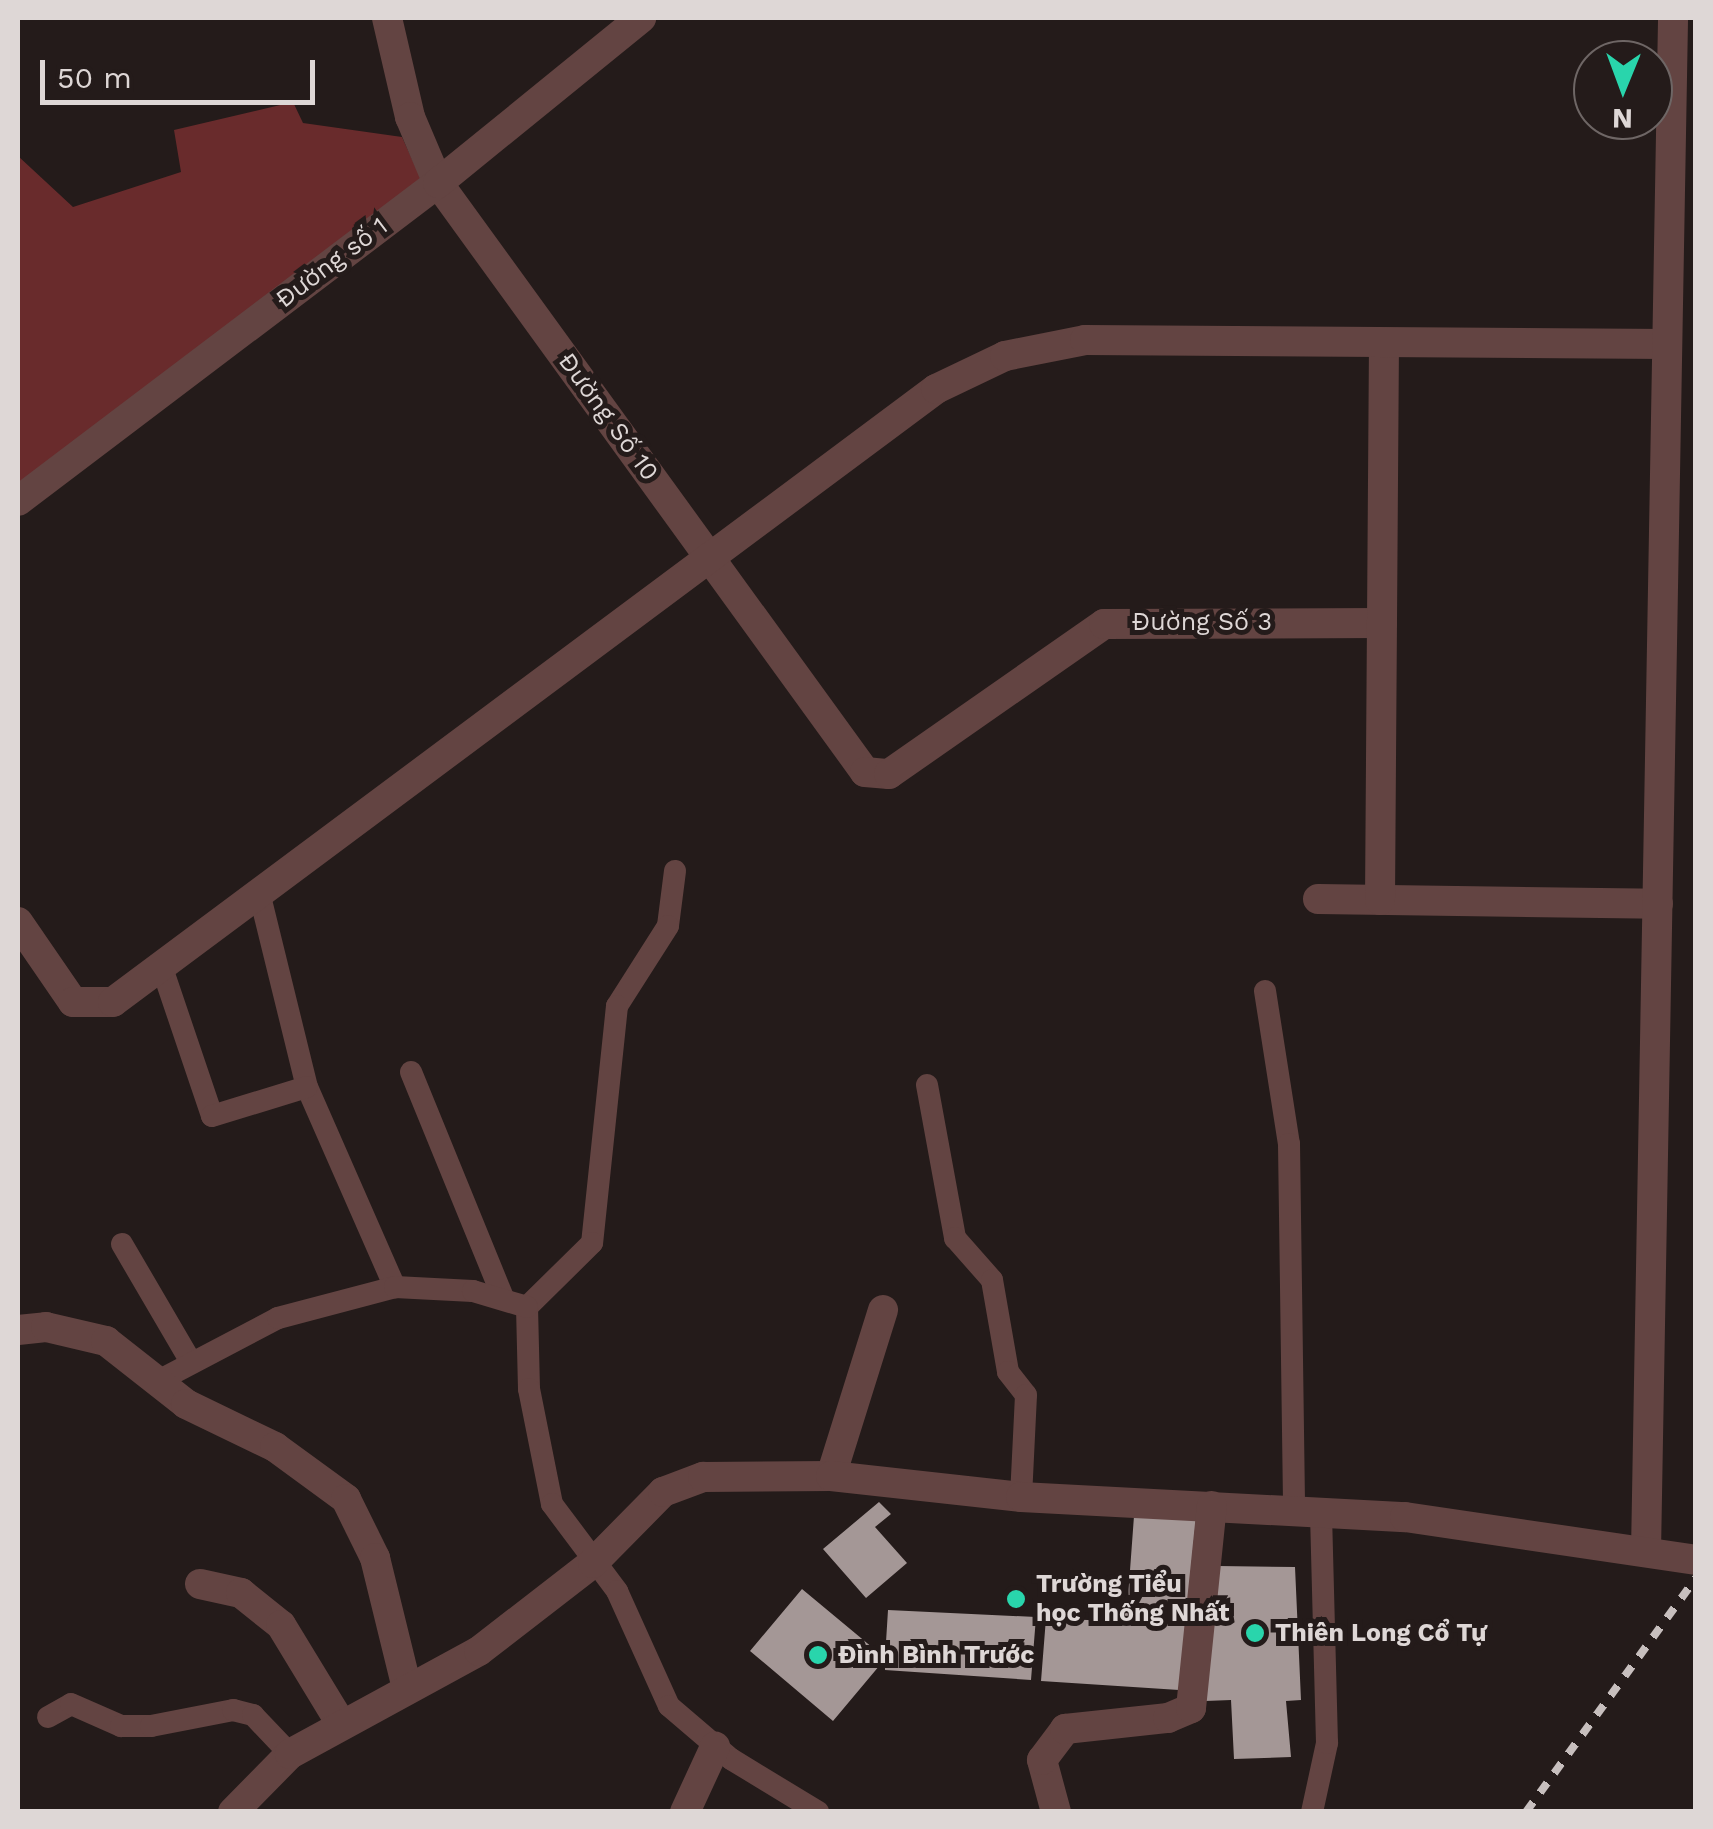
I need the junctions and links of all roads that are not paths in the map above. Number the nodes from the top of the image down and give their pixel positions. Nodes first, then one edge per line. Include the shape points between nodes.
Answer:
1 (387, 18) edge
2 (641, 18) edge
3 (1674, 18) edge
4 (438, 183) junction
5 (1384, 342) junction
6 (1667, 344) junction
7 (18, 501) edge
8 (710, 558) junction
9 (1382, 623) junction
10 (888, 774) joint
11 (675, 871) dead end
12 (259, 892) junction
13 (1318, 899) dead end
14 (1380, 900) junction
15 (1658, 904) junction
16 (18, 922) edge
17 (161, 966) junction
18 (1265, 991) dead end
19 (411, 1072) dead end
20 (928, 1085) dead end
21 (307, 1087) junction
22 (122, 1244) dead end
23 (395, 1287) junction
24 (503, 1298) junction
25 (527, 1307) junction
26 (883, 1310) dead end
27 (18, 1330) edge
28 (191, 1362) junction
29 (162, 1379) junction
30 (831, 1476) junction
31 (1022, 1497) junction
32 (1212, 1506) junction
33 (1308, 1510) junction
34 (1646, 1552) junction
35 (1695, 1559) edge
36 (593, 1563) junction
37 (200, 1584) dead end
38 (407, 1688) junction
39 (48, 1717) dead end
40 (340, 1722) junction
41 (715, 1747) junction
42 (290, 1754) junction
43 (232, 1812) edge
44 (685, 1812) edge
45 (818, 1812) edge
46 (1056, 1812) edge
47 (1312, 1812) edge

1 - 4 street, Đường Số 10 via 410,117
2 - 4 street, Đường số 1
3 - 6 street
4 - 7 street, Đường số 1
4 - 8 street, Đường Số 10
5 - 6 street
5 - 8 street via 1085,340 1005,356 936,389
5 - 9 street
6 - 15 street
8 - 10 street, Đường Số 10 via 865,772
8 - 12 street
9 - 10 street, Đường Số 3 via 1104,624
9 - 14 street
11 - 25 lane via 668,926 618,1006 592,1243
12 - 17 street
12 - 21 lane
13 - 14 street
14 - 15 street
15 - 34 street
16 - 17 street via 72,1002 88,1008 113,1002
17 - 21 lane via 212,1116
18 - 33 lane via 1289,1144
19 - 24 lane
20 - 31 lane via 955,1238 992,1280 1008,1372 1026,1395
21 - 23 lane
22 - 28 lane
23 - 24 lane
23 - 28 lane via 278,1318
24 - 25 lane
25 - 36 lane via 524,1349 552,1504
26 - 30 street
27 - 29 street via 80,1332
28 - 29 lane
29 - 38 street via 186,1404 275,1447 346,1499 376,1558
30 - 31 street
30 - 36 street via 734,1474 680,1482
31 - 32 street
32 - 33 street
32 - 46 street via 1191,1708 1065,1729 1042,1760
33 - 34 street
33 - 47 lane via 1327,1743
34 - 35 street
36 - 38 street via 478,1651
36 - 41 lane via 617,1592 669,1706
37 - 40 street via 241,1594 282,1625
38 - 40 street
39 - 42 lane via 71,1704 112,1724 140,1726 233,1710 254,1716
40 - 42 street
41 - 44 street
41 - 45 lane
42 - 43 street

